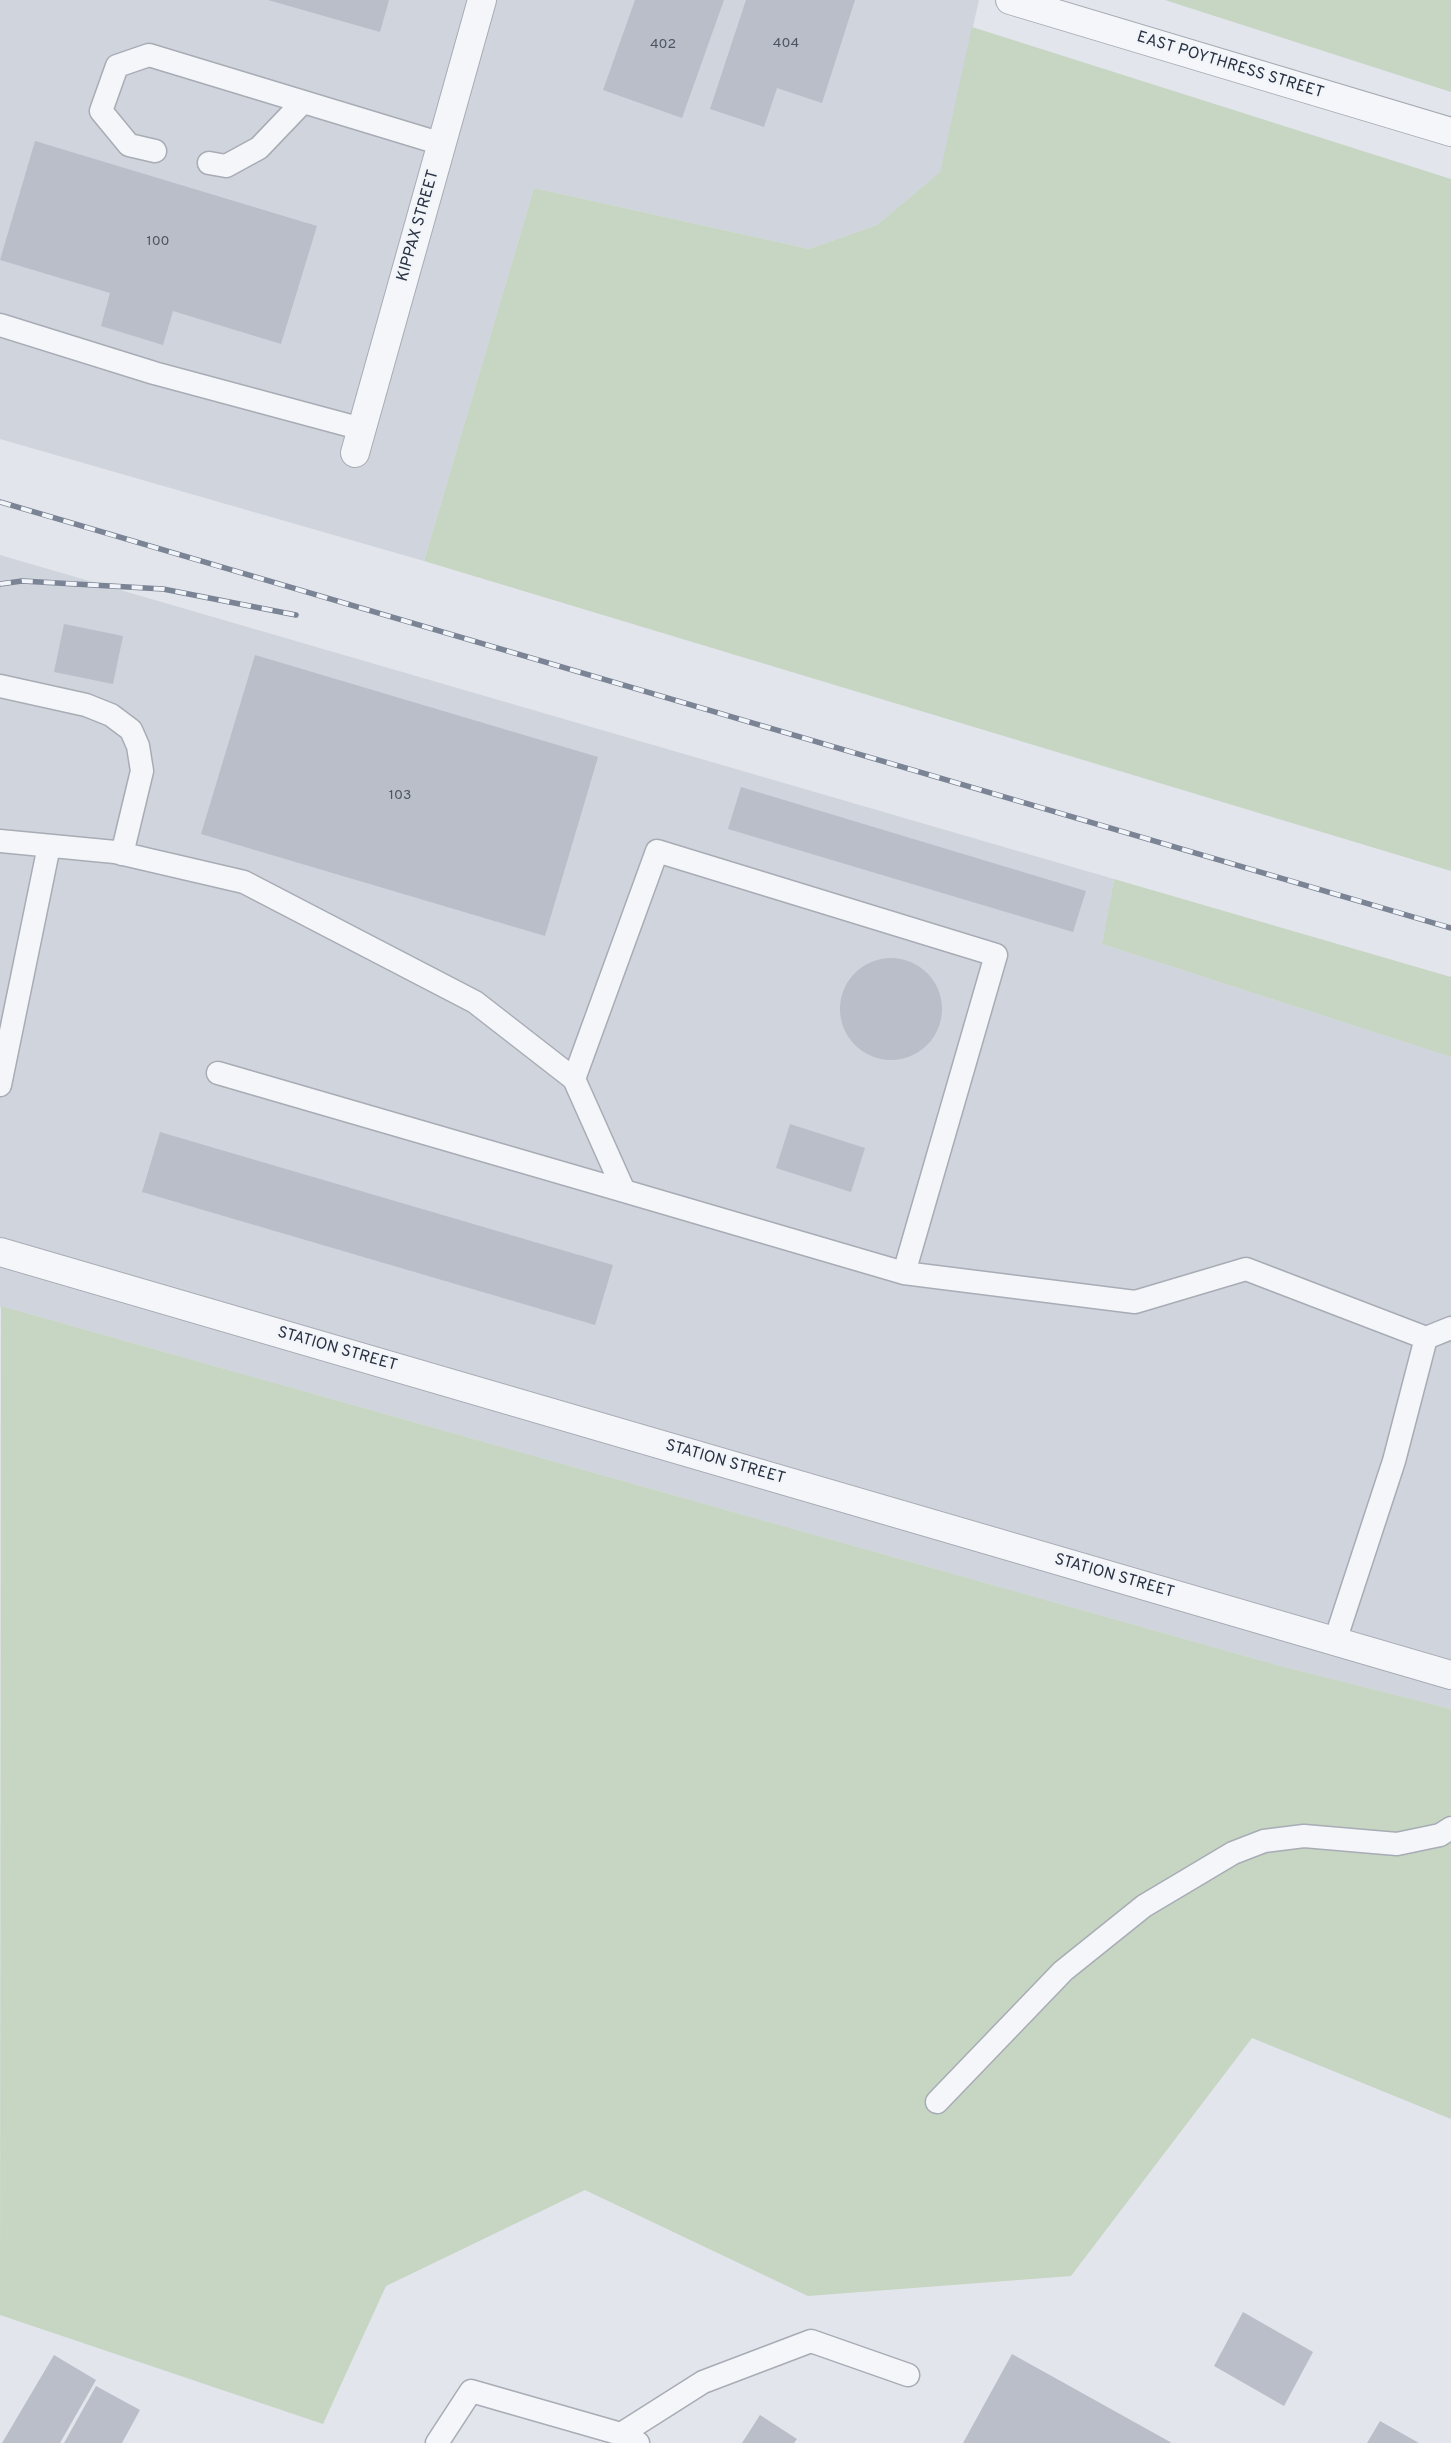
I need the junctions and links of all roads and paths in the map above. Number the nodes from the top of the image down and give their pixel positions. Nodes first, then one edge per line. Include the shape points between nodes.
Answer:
1 (482, 0) edge
2 (1010, 0) edge
3 (303, 102) junction
4 (1451, 132) edge
5 (442, 144) junction
6 (155, 151) dead end
7 (209, 163) dead end
8 (0, 325) edge
9 (358, 441) joint
10 (0, 686) edge
11 (0, 841) edge
12 (49, 846) junction
13 (122, 854) junction
14 (218, 1072) dead end
15 (574, 1079) junction
16 (0, 1085) edge
17 (624, 1191) junction
18 (0, 1252) edge
19 (904, 1273) junction
20 (1451, 1328) edge
21 (1426, 1338) junction
22 (1335, 1641) junction
23 (1451, 1675) edge
24 (1451, 1828) edge
25 (937, 2102) dead end
26 (908, 2375) dead end
27 (630, 2438) edge
28 (437, 2443) edge

1 - 5 street, KIPPAX STREET
2 - 4 street, EAST POYTHRESS STREET
3 - 5 lane
3 - 6 lane via 149,55 117,66 101,111 129,145
3 - 7 lane via 259,148 226,166
5 - 9 street, KIPPAX STREET
8 - 9 lane
10 - 13 lane via 86,705 111,715 131,730 138,746 142,771
11 - 12 lane
12 - 13 lane
12 - 16 lane
13 - 15 lane via 244,882 475,1002
14 - 17 lane
15 - 17 lane
15 - 19 lane via 657,851 996,955
17 - 19 lane
18 - 22 street, STATION STREET
19 - 21 lane via 1135,1302 1246,1268
20 - 21 lane
21 - 22 lane via 1394,1461
22 - 23 street, STATION STREET
24 - 25 lane via 1440,1835 1397,1844 1304,1836 1264,1841 1233,1853 1144,1906 1063,1971
26 - 27 lane via 811,2341 703,2382
27 - 28 lane via 471,2391

